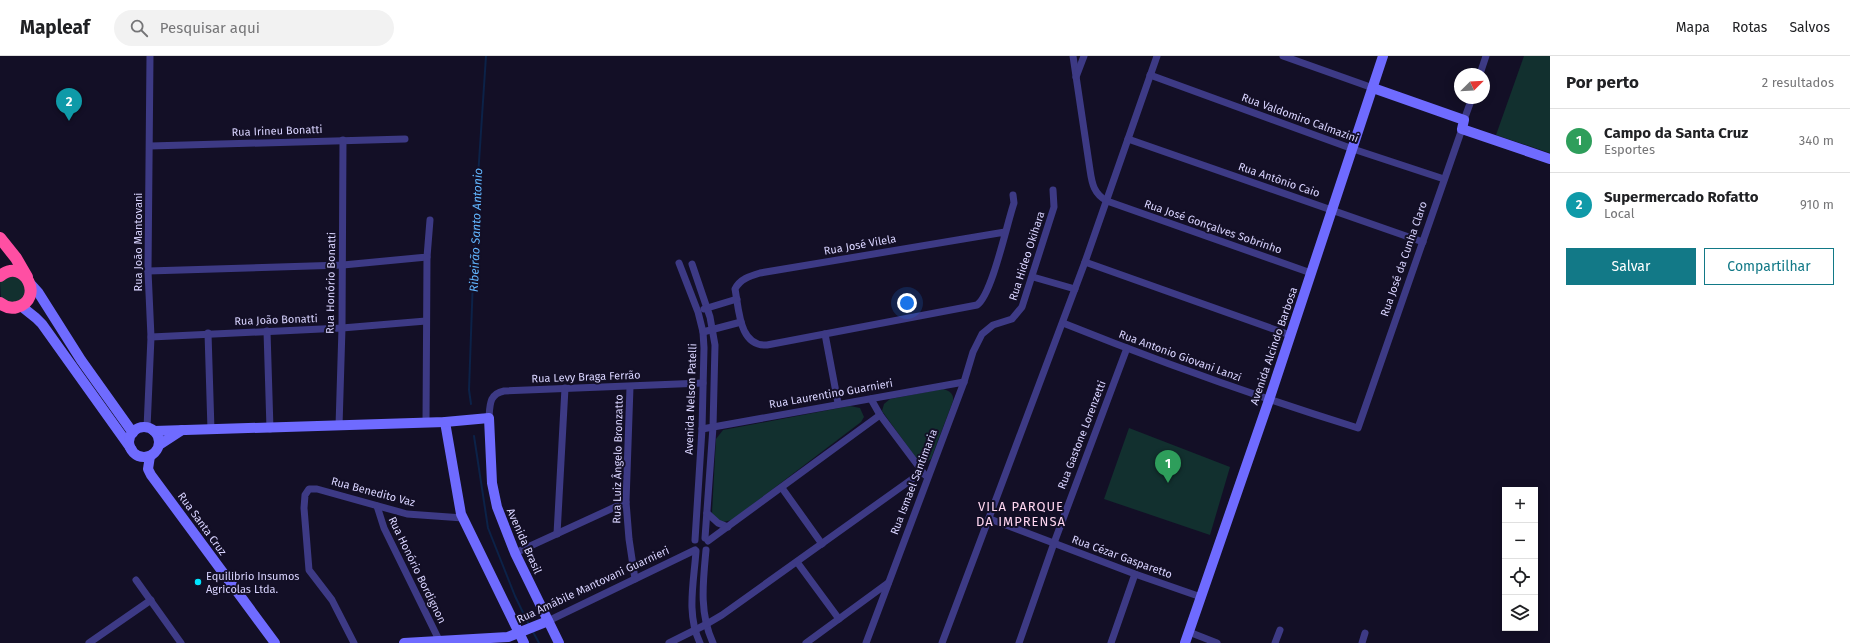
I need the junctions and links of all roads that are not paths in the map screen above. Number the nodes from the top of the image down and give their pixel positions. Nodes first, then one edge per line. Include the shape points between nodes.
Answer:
1 (150, 56) edge
2 (1073, 56) edge
3 (1084, 56) edge
4 (1157, 56) edge
5 (1283, 56) edge
6 (1383, 56) edge
7 (1485, 56) edge
8 (1482, 68) edge
9 (1150, 75) junction
10 (1076, 77) junction
11 (1373, 88) junction
12 (1470, 104) edge
13 (1463, 125) junction
14 (405, 139) dead end
15 (1128, 139) junction
16 (343, 140) junction
17 (150, 146) junction
18 (1353, 149) junction
19 (1550, 159) edge
20 (1444, 179) junction
21 (1053, 190) dead end
22 (1013, 195) dead end
23 (1107, 201) junction
24 (1332, 210) junction
25 (430, 220) dead end
26 (1005, 232) junction
27 (0, 238) edge
28 (1423, 242) junction
29 (427, 258) junction
30 (1086, 262) junction
31 (679, 263) dead end
32 (692, 264) dead end
33 (343, 265) junction
34 (148, 271) junction
35 (1312, 273) junction
36 (0, 276) edge
37 (1033, 277) junction
38 (29, 282) junction
39 (1075, 289) junction
40 (737, 299) junction
41 (0, 303) edge
42 (21, 306) junction
43 (708, 308) junction
44 (698, 312) junction
45 (426, 321) junction
46 (741, 322) junction
47 (1063, 323) junction
48 (342, 328) junction
49 (713, 328) junction
50 (985, 330) joint
51 (266, 331) junction
52 (703, 332) junction
53 (208, 333) junction
54 (825, 334) junction
55 (1290, 335) junction
56 (151, 337) junction
57 (1127, 348) junction
58 (964, 382) junction
59 (703, 383) junction
60 (630, 387) junction
61 (564, 388) junction
62 (107, 396) junction
63 (871, 399) junction
64 (1269, 400) junction
65 (98, 403) junction
66 (838, 403) junction
67 (880, 415) junction
68 (489, 418) junction
69 (426, 422) junction
70 (445, 422) junction
71 (339, 426) junction
72 (713, 427) junction
73 (270, 428) junction
74 (1358, 428) joint
75 (702, 429) junction
76 (150, 430) junction
77 (182, 430) junction
78 (211, 430) junction
79 (133, 433) junction
80 (159, 445) junction
81 (132, 450) junction
82 (150, 456) junction
83 (922, 472) junction
84 (927, 479) junction
85 (782, 488) junction
86 (626, 502) junction
87 (377, 506) junction
88 (707, 513) junction
89 (463, 518) junction
90 (990, 519) junction
91 (728, 527) junction
92 (557, 534) junction
93 (706, 539) junction
94 (695, 540) junction
95 (1054, 543) junction
96 (822, 544) junction
97 (706, 550) junction
98 (696, 551) junction
99 (515, 553) junction
100 (797, 562) junction
101 (1135, 574) junction
102 (635, 579) junction
103 (136, 580) dead end
104 (888, 584) junction
105 (1201, 597) junction
106 (151, 600) junction
107 (839, 619) junction
108 (547, 622) junction
109 (705, 625) junction
110 (694, 630) junction
111 (1280, 630) dead end
112 (522, 632) junction
113 (1189, 632) junction
114 (1365, 633) dead end
115 (440, 642) junction
116 (89, 643) edge
117 (181, 643) edge
118 (275, 643) edge
119 (354, 643) edge
120 (404, 643) edge
121 (524, 643) edge
122 (559, 643) edge
123 (669, 643) edge
124 (700, 643) edge
125 (713, 643) edge
126 (806, 643) edge
127 (866, 643) edge
128 (942, 643) edge
129 (1020, 643) edge
130 (1111, 643) edge
131 (1185, 643) edge
132 (1217, 643) edge
133 (1275, 643) edge
134 (1362, 643) edge

1 - 17 street, Rua João Mantovani
2 - 10 street
3 - 10 street
4 - 9 street
5 - 11 street
6 - 11 main road, Avenida Alcindo Barbosa
7 - 8 street
9 - 15 street
9 - 18 street, Rua Valdomiro Calmazini
10 - 23 street via 1092,179 1096,193
11 - 13 main road
11 - 18 main road, Avenida Alcindo Barbosa
12 - 13 street, Rua José da Cunha Claro
13 - 19 main road
13 - 20 street, Rua José da Cunha Claro
14 - 16 street, Rua Irineu Bonatti
15 - 23 street
15 - 24 street, Rua Antônio Caio
16 - 17 street, Rua Irineu Bonatti
16 - 33 street, Rua Honório Bonatti
17 - 34 street, Rua João Mantovani
18 - 20 street, Rua Valdomiro Calmazini
18 - 24 main road, Avenida Alcindo Barbosa
20 - 28 street, Rua José da Cunha Claro
21 - 37 street, Rua Hideo Okihara via 1054,207
22 - 26 street via 1014,203
23 - 30 street
23 - 35 street, Rua José Gonçalves Sobrinho
24 - 28 street, Rua Antônio Caio
24 - 35 main road, Avenida Alcindo Barbosa
25 - 29 street
26 - 40 street, Rua José Vilela via 760,273 745,278 737,286
26 - 54 street via 986,293 982,301 974,306
27 - 38 highway via 16,258
28 - 74 street, Rua José da Cunha Claro
29 - 33 street
29 - 45 street
30 - 39 street
30 - 55 street
31 - 44 street, Avenida Nelson Patelli
32 - 43 street, Avenida Nelson Patelli
33 - 34 street
33 - 48 street, Rua Honório Bonatti
34 - 56 street, Rua João Mantovani
35 - 55 main road, Avenida Alcindo Barbosa
36 - 38 highway via 8,272 17,272
37 - 39 street
37 - 50 street, Rua Hideo Okihara via 1018,314
38 - 42 highway via 31,293
38 - 62 main road
39 - 47 street
40 - 43 street
40 - 46 street
41 - 42 highway via 9,308
42 - 65 main road via 36,318
43 - 44 street
43 - 49 street, Avenida Nelson Patelli
44 - 52 street, Avenida Nelson Patelli
45 - 48 street, Rua João Bonatti
45 - 69 street
46 - 49 street
46 - 54 street via 748,337 757,344 767,345
47 - 57 street, Rua Antonio Giovani Lanzi
47 - 90 street
48 - 51 street, Rua João Bonatti
48 - 71 street, Rua Honório Bonatti
49 - 52 street
49 - 72 street, Avenida Nelson Patelli
50 - 58 street, Rua Ismael Santimaria via 972,352
51 - 53 street, Rua João Bonatti
51 - 73 street
52 - 59 street, Avenida Nelson Patelli
53 - 56 street, Rua João Bonatti
53 - 78 street
54 - 66 street
55 - 64 main road, Avenida Alcindo Barbosa
56 - 76 street, Rua João Mantovani
57 - 64 street, Rua Antonio Giovani Lanzi
57 - 95 street, Rua Gastone Lorenzetti
58 - 63 street, Rua Laurentino Guarnieri
58 - 84 street, Rua Ismael Santimaria
59 - 60 street, Rua Levy Braga Ferrão
59 - 75 street, Avenida Nelson Patelli
60 - 61 street, Rua Levy Braga Ferrão
60 - 86 street, Rua Luiz Ângelo Bronzatto
61 - 68 street, Rua Levy Braga Ferrão via 498,392 492,396
61 - 92 street
62 - 65 main road
62 - 79 main road
63 - 66 street, Rua Laurentino Guarnieri
63 - 67 street
64 - 74 street, Rua Antonio Giovani Lanzi
64 - 105 main road, Avenida Alcindo Barbosa
65 - 81 main road
66 - 72 street, Rua Laurentino Guarnieri
67 - 83 street
67 - 85 street
68 - 70 main road
68 - 99 main road, Avenida Brasil via 494,496 501,521
69 - 70 main road
69 - 71 main road
70 - 89 main road
71 - 73 main road
72 - 75 street, Rua Laurentino Guarnieri
72 - 88 street, Avenida Nelson Patelli
73 - 78 main road
75 - 94 street, Avenida Nelson Patelli
76 - 77 main road
76 - 79 main road via 140,428
76 - 80 main road via 157,435
77 - 78 main road
77 - 80 main road
79 - 81 main road via 130,441
80 - 82 main road
81 - 82 main road via 138,455
82 - 118 main road, Rua Santa Cruz via 148,469 151,475
83 - 84 street
83 - 96 street
84 - 104 street, Rua Ismael Santimaria
85 - 91 street
85 - 96 street
86 - 92 street
86 - 102 street, Rua Luiz Ângelo Bronzatto
87 - 89 street, Rua Benedito Vaz via 413,515
87 - 115 street, Rua Honório Bordignon via 384,528
87 - 119 street, Rua Benedito Vaz via 317,489 309,489 305,495 309,570 332,600
88 - 91 street via 718,523
88 - 93 street, Avenida Nelson Patelli
89 - 112 main road
90 - 95 street, Rua Cézar Gasparetto
90 - 128 street
91 - 93 street
92 - 99 street
93 - 94 street via 700,537
93 - 97 street
94 - 98 street via 693,545
95 - 101 street, Rua Cézar Gasparetto
95 - 129 street, Rua Gastone Lorenzetti
96 - 100 street
97 - 98 street
97 - 109 street via 703,593
98 - 102 street, Rua Amábile Mantovani Guarnieri
98 - 110 street via 691,611
99 - 108 main road, Avenida Brasil
100 - 107 street
100 - 109 street
101 - 105 street, Rua Cézar Gasparetto
101 - 130 street
102 - 108 street, Rua Amábile Mantovani Guarnieri
103 - 106 street
104 - 107 street
104 - 127 street, Rua Ismael Santimaria
105 - 113 main road, Avenida Alcindo Barbosa
106 - 116 street
106 - 117 street
107 - 126 street
108 - 112 main road, Rua Amábile Mantovani Guarnieri
108 - 122 main road, Avenida Brasil
109 - 110 street
109 - 125 street
110 - 123 street
110 - 124 street
111 - 133 street
112 - 115 main road, Rua Amábile Mantovani Guarnieri via 508,636
112 - 121 main road
113 - 131 main road, Avenida Alcindo Barbosa
113 - 132 street
114 - 134 street
115 - 120 main road, Rua Amábile Mantovani Guarnieri

